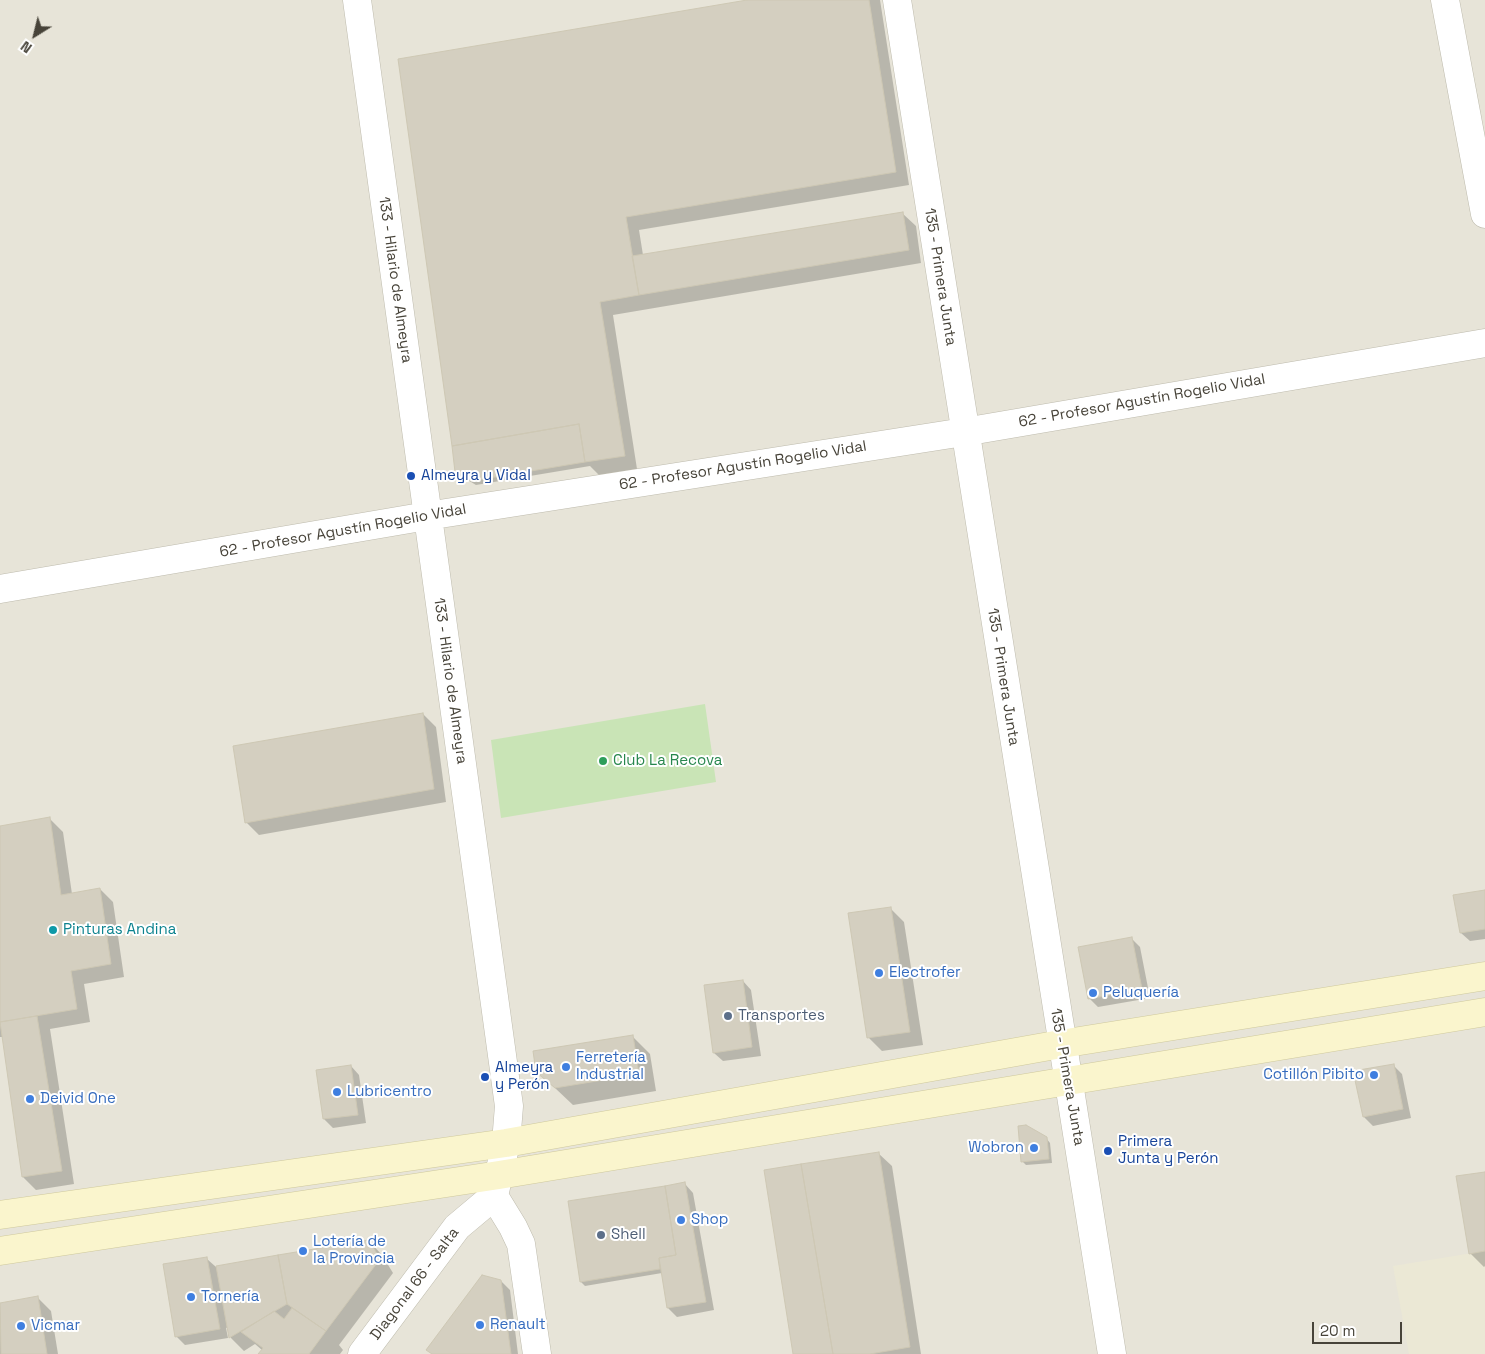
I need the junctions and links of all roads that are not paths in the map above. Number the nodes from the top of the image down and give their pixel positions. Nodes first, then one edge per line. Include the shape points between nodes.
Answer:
1 (357, 0) edge
2 (896, 0) edge
3 (1445, 0) edge
4 (1485, 214) edge
5 (1485, 343) edge
6 (964, 432) junction
7 (427, 516) junction
8 (0, 589) edge
9 (1485, 976) edge
10 (1485, 1012) edge
11 (1061, 1044) junction
12 (1068, 1080) junction
13 (506, 1143) junction
14 (497, 1186) junction
15 (0, 1214) edge
16 (0, 1251) edge
17 (362, 1354) edge
18 (537, 1354) edge
19 (1112, 1354) edge

1 - 7 street, 133 - Hilario de Almeyra
2 - 6 street, 135 - Primera Junta
3 - 4 street
5 - 6 street, 62 - Profesor Agustín Rogelio Vidal
6 - 7 street, 62 - Profesor Agustín Rogelio Vidal
6 - 11 street, 135 - Primera Junta
7 - 8 street, 62 - Profesor Agustín Rogelio Vidal
7 - 13 street, 133 - Hilario de Almeyra via 507,1090
9 - 11 main road
10 - 12 main road
11 - 12 street, 135 - Primera Junta
11 - 13 main road
12 - 14 main road
12 - 19 street, 135 - Primera Junta
13 - 14 street, 133 - Hilario de Almeyra
13 - 15 main road
14 - 16 main road
14 - 17 street, Diagonal 66 - Salta via 457,1227
14 - 18 street via 521,1244

